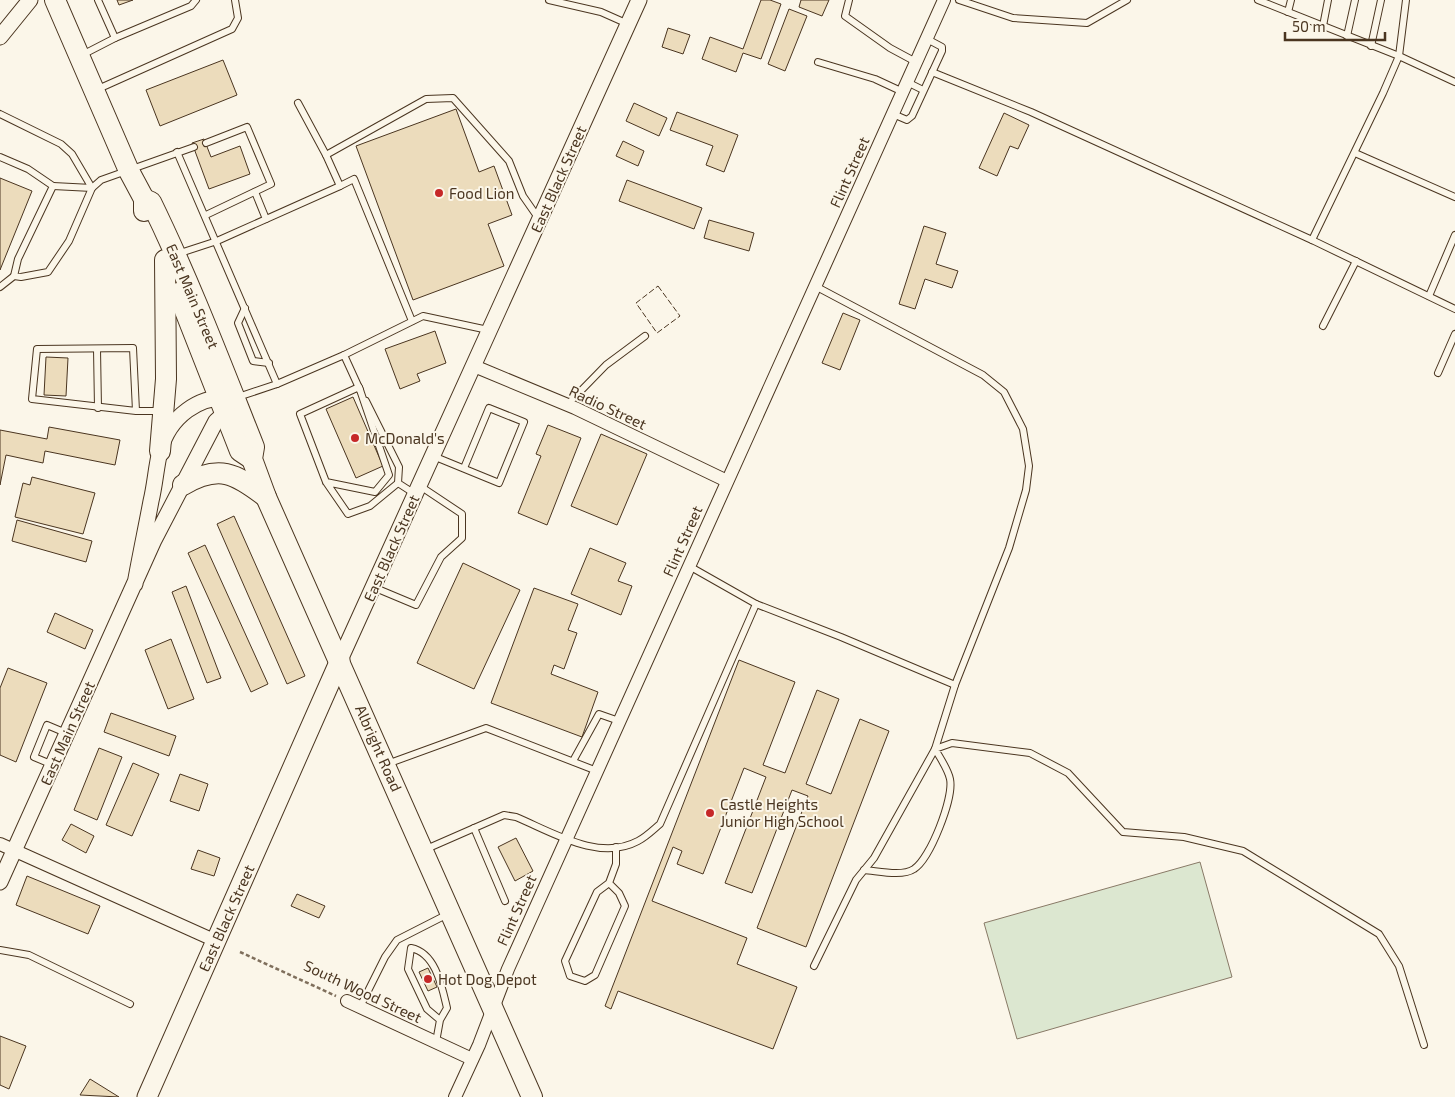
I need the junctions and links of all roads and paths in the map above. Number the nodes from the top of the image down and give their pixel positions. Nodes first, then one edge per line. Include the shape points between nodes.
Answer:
1 (30, 0) edge
2 (55, 0) edge
3 (98, 0) edge
4 (196, 0) edge
5 (235, 0) edge
6 (549, 0) edge
7 (639, 0) edge
8 (849, 0) edge
9 (944, 0) edge
10 (959, 0) edge
11 (1127, 0) edge
12 (1260, 0) edge
13 (1291, 0) edge
14 (1328, 0) edge
15 (1355, 0) edge
16 (1381, 0) edge
17 (1406, 0) edge
18 (1288, 12) junction
19 (628, 24) junction
20 (1323, 26) junction
21 (1347, 36) junction
22 (0, 37) edge
23 (115, 38) junction
24 (927, 39) junction
25 (1371, 46) junction
26 (79, 56) junction
27 (1399, 56) junction
28 (818, 62) dead end
29 (916, 62) junction
30 (932, 72) junction
31 (1455, 82) edge
32 (905, 87) junction
33 (923, 90) junction
34 (94, 91) junction
35 (298, 103) dead end
36 (0, 114) edge
37 (893, 114) junction
38 (206, 144) dead end
39 (194, 147) dead end
40 (177, 152) junction
41 (1355, 152) junction
42 (326, 155) junction
43 (0, 157) edge
44 (129, 171) junction
45 (53, 186) junction
46 (340, 186) junction
47 (92, 188) junction
48 (255, 192) junction
49 (1455, 198) edge
50 (206, 215) junction
51 (266, 219) junction
52 (540, 220) junction
53 (1455, 235) edge
54 (1312, 240) junction
55 (217, 241) junction
56 (170, 257) junction
57 (1356, 261) junction
58 (14, 276) junction
59 (815, 286) junction
60 (0, 287) edge
61 (1429, 296) junction
62 (245, 308) junction
63 (1455, 309) edge
64 (412, 322) junction
65 (1323, 326) dead end
66 (490, 331) junction
67 (1455, 334) edge
68 (645, 336) dead end
69 (97, 349) junction
70 (344, 355) junction
71 (269, 363) junction
72 (474, 366) junction
73 (1438, 373) dead end
74 (277, 384) junction
75 (358, 387) junction
76 (226, 403) junction
77 (567, 405) junction
78 (98, 408) junction
79 (164, 410) junction
80 (136, 412) junction
81 (160, 451) junction
82 (433, 456) junction
83 (464, 468) junction
84 (727, 480) junction
85 (326, 482) junction
86 (398, 483) junction
87 (183, 485) junction
88 (418, 490) junction
89 (266, 497) junction
90 (689, 566) junction
91 (134, 584) junction
92 (373, 587) junction
93 (756, 604) junction
94 (340, 660) junction
95 (954, 685) junction
96 (619, 721) junction
97 (67, 734) junction
98 (935, 748) junction
99 (573, 761) junction
100 (53, 764) junction
101 (386, 764) junction
102 (597, 771) junction
103 (474, 828) junction
104 (566, 838) junction
105 (0, 844) edge
106 (616, 847) junction
107 (14, 850) junction
108 (424, 850) junction
109 (864, 870) junction
110 (0, 882) edge
111 (609, 883) junction
112 (505, 901) dead end
113 (451, 912) junction
114 (405, 936) junction
115 (216, 941) junction
116 (411, 948) junction
117 (0, 950) edge
118 (240, 952) dead end
119 (814, 966) dead end
120 (347, 1001) joint
121 (130, 1004) dead end
122 (360, 1007) junction
123 (493, 1008) junction
124 (440, 1020) junction
125 (436, 1042) junction
126 (1424, 1045) dead end
127 (472, 1059) junction
128 (147, 1097) edge
129 (456, 1097) edge
130 (532, 1097) edge

1 - 22 street via 8,22
2 - 26 highway, East Main Street
3 - 23 lane
4 - 23 lane via 191,6
5 - 34 lane via 238,18 232,29
6 - 19 lane via 601,12
7 - 19 street, East Black Street
8 - 29 lane via 845,16
9 - 24 street, Flint Street
10 - 11 lane via 1013,18 1087,23
12 - 18 lane
13 - 18 lane
14 - 20 lane
15 - 21 lane
16 - 25 lane
17 - 27 lane
18 - 20 lane
19 - 52 street, East Black Street
20 - 21 lane
21 - 25 lane
23 - 26 lane
24 - 29 street, Flint Street
24 - 30 lane via 942,49
25 - 27 lane
26 - 34 highway, East Main Street
27 - 31 lane
27 - 41 lane
28 - 32 lane
29 - 32 street, Flint Street
30 - 33 lane
30 - 54 lane via 1031,112
32 - 33 lane
32 - 37 street, Flint Street
33 - 37 lane via 910,119
34 - 44 highway, East Main Street
35 - 42 lane
36 - 47 lane via 61,144 72,154
37 - 59 street, Flint Street
38 - 48 lane via 247,127 271,184
39 - 40 lane
40 - 44 lane
40 - 50 lane
41 - 49 lane
41 - 54 lane
42 - 46 lane
42 - 52 lane via 426,99 453,98 509,161 523,196
43 - 45 lane via 28,169
44 - 47 lane via 101,180
44 - 56 highway, East Main Street via 144,199 142,208
45 - 47 lane
45 - 58 lane via 18,259
46 - 51 lane
46 - 64 lane via 354,179
47 - 58 lane via 69,241 48,272
48 - 50 lane
48 - 51 lane
50 - 55 lane
51 - 55 lane
52 - 66 street, East Black Street
53 - 61 lane
54 - 57 lane
55 - 56 lane
55 - 62 lane
56 - 76 highway, East Main Street
56 - 79 highway
57 - 61 lane
57 - 65 lane
58 - 60 lane
59 - 84 street, Flint Street
59 - 95 lane via 983,375 1004,392 1023,429 1029,466 1026,490 1009,548
61 - 63 lane
62 - 71 lane
62 - 71 lane via 238,323 253,361
64 - 66 lane via 423,316
64 - 70 lane
66 - 72 street, East Black Street
67 - 73 lane
68 - 77 lane via 606,366
69 - 78 lane
69 - 78 lane via 37,349 32,399
69 - 80 lane via 133,348
70 - 74 lane
70 - 75 lane
71 - 74 lane
72 - 77 street, Radio Street
72 - 82 street, East Black Street
74 - 76 lane
75 - 85 lane via 300,414
75 - 85 lane via 390,475 375,492
75 - 86 lane via 399,467
76 - 81 street, East Main Street via 196,404 171,428
76 - 87 street, East Main Street
76 - 89 highway, Albright Road via 254,447 252,460
77 - 84 street, Radio Street
78 - 80 lane
79 - 80 lane
79 - 81 highway
81 - 91 street, East Main Street
82 - 83 lane
82 - 88 street, East Black Street
83 - 83 lane via 499,483 524,422 489,408
84 - 90 street, Flint Street
85 - 86 lane via 348,514 370,506
86 - 88 lane
87 - 89 highway via 199,476 222,472 244,480
87 - 91 street, East Main Street
88 - 92 street, East Black Street
88 - 92 lane via 462,514 462,538 441,557 416,605
89 - 94 highway, Albright Road
90 - 93 lane
90 - 96 street, Flint Street
91 - 97 street, East Main Street
92 - 94 street, East Black Street
93 - 95 lane
93 - 106 lane via 660,824 638,842
94 - 101 highway, Albright Road
94 - 115 main road, East Black Street
95 - 98 lane
96 - 99 lane via 599,714
96 - 102 street, Flint Street
97 - 100 street, East Main Street
97 - 100 lane via 47,725 34,758
98 - 109 lane via 874,858
98 - 109 lane via 949,775 950,796 924,857 914,869 904,872
98 - 126 lane via 952,743 1030,753 1068,773 1123,832 1184,837 1243,851 1379,934 1399,966
99 - 101 lane via 486,728
99 - 102 lane
100 - 107 street, East Main Street
101 - 108 highway, Albright Road
102 - 104 street, Flint Street
103 - 104 lane via 504,815
103 - 108 lane
103 - 112 lane
104 - 106 lane via 589,846
104 - 123 street, Flint Street
105 - 107 street
106 - 111 lane via 616,864
107 - 110 street, East Main Street
107 - 115 street
108 - 113 highway, Albright Road
109 - 119 lane
111 - 111 lane via 597,892 565,962 570,976 585,981 595,975 625,906
113 - 114 lane
113 - 123 highway, Albright Road
114 - 116 lane
114 - 122 lane via 397,940 384,957
115 - 128 main road, East Black Street
116 - 124 lane via 408,969 427,1009
116 - 124 lane via 422,950 428,957 442,986 448,1008
117 - 121 lane via 29,954
118 - 120 path, South Wood Street
120 - 122 street, South Wood Street
122 - 125 street, South Wood Street
123 - 127 street, Flint Street
123 - 130 highway, Albright Road
124 - 125 lane
125 - 127 street, South Wood Street
127 - 129 street, Flint Street

